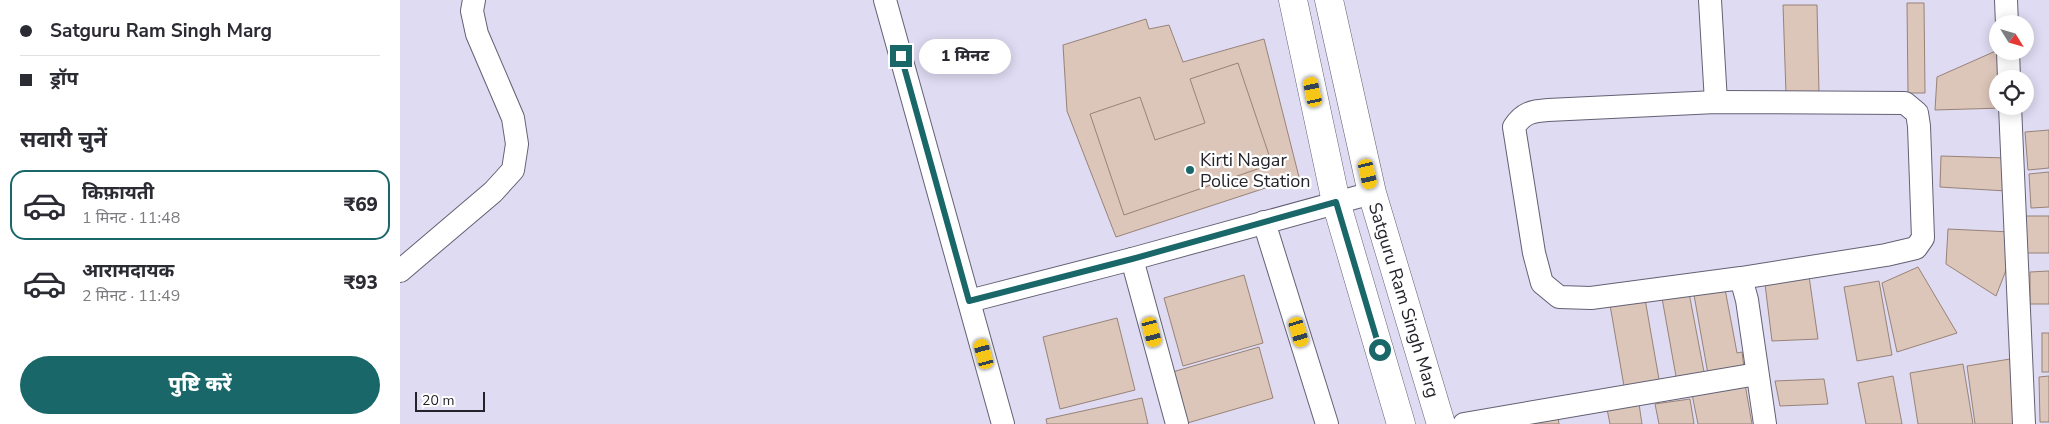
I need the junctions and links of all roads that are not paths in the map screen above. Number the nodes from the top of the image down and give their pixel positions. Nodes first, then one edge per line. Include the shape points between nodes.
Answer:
1 (474, 0) edge
2 (885, 0) edge
3 (1293, 0) edge
4 (1329, 0) edge
5 (1710, 0) edge
6 (2006, 0) edge
7 (2007, 15) edge
8 (1716, 102) junction
9 (2010, 115) edge
10 (1372, 193) junction
11 (1336, 202) junction
12 (1264, 222) junction
13 (1132, 259) junction
14 (400, 271) edge
15 (1741, 278) junction
16 (969, 301) junction
17 (1758, 374) junction
18 (1003, 424) edge
19 (1176, 424) edge
20 (1327, 424) edge
21 (1401, 424) edge
22 (1441, 424) edge
23 (1464, 424) edge
24 (1765, 424) edge
25 (2024, 424) edge

1 - 14 street via 472,11 478,34 512,118 517,144 513,170 493,192
2 - 16 street
3 - 11 main road, Satguru Ram Singh Marg
4 - 10 main road, Satguru Ram Singh Marg
5 - 8 street
6 - 7 street
8 - 15 street via 1905,103 1917,113 1919,126 1923,238 1916,248
8 - 15 street via 1530,112 1514,127 1536,261 1542,283 1558,297 1591,298
9 - 25 street
10 - 11 street
10 - 22 main road, Satguru Ram Singh Marg
11 - 12 street
11 - 21 main road, Satguru Ram Singh Marg
12 - 13 street
12 - 20 street
13 - 16 street
13 - 19 street
15 - 17 street
16 - 18 street
17 - 23 street
17 - 24 street

